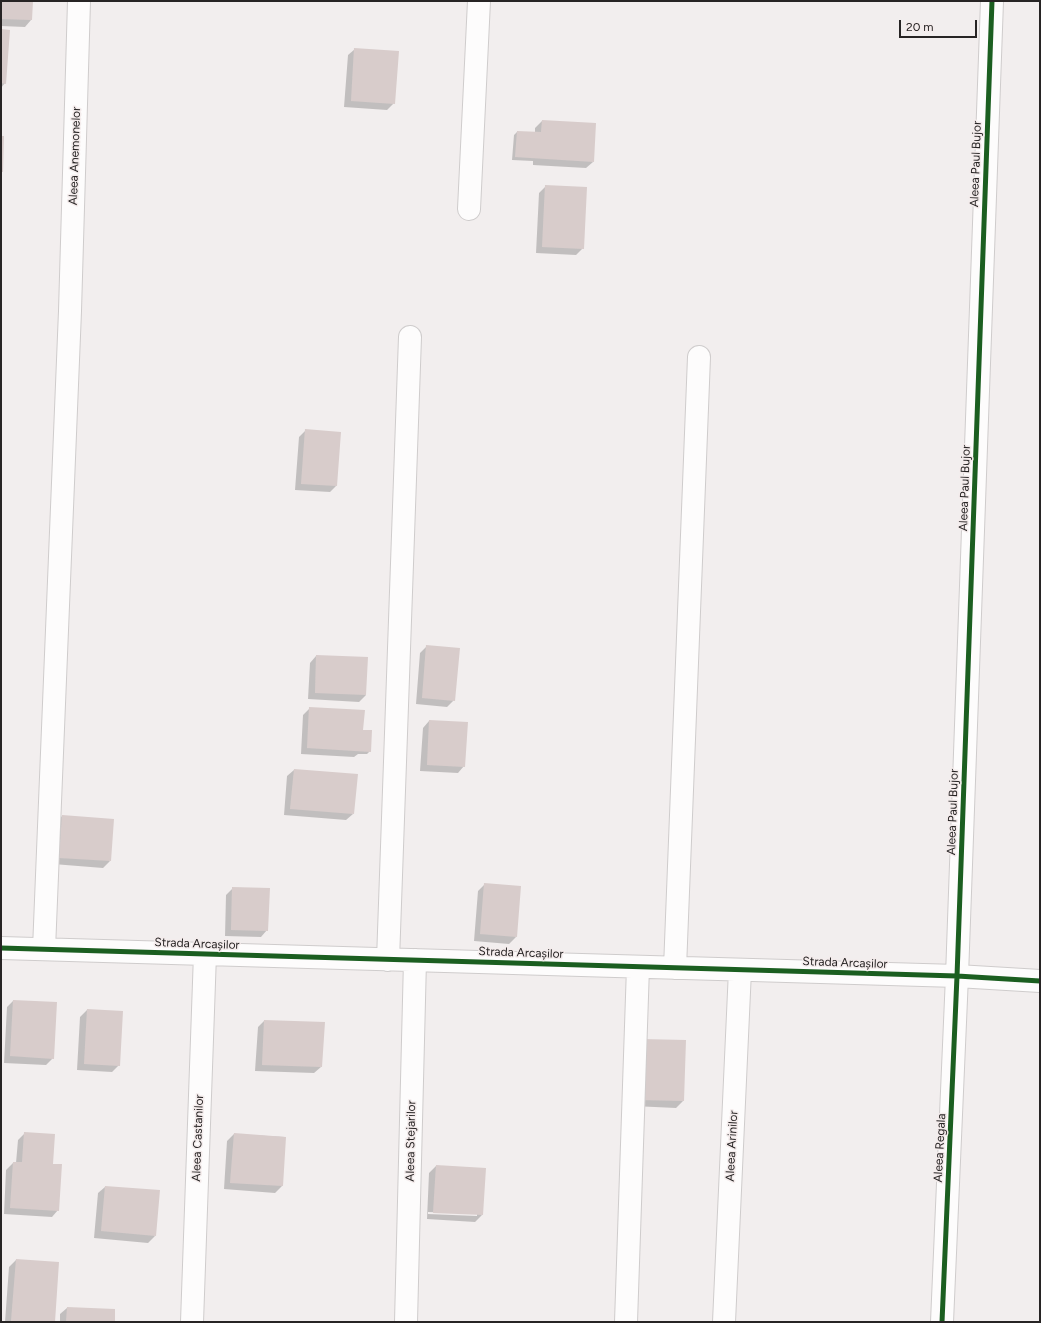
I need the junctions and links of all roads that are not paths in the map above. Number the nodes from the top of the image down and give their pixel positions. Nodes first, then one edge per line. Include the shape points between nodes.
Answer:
1 (79, 1) edge
2 (479, 1) edge
3 (992, 1) edge
4 (469, 209) dead end
5 (410, 337) dead end
6 (699, 357) dead end
7 (1, 948) edge
8 (44, 950) junction
9 (205, 954) junction
10 (1, 959) edge
11 (388, 960) junction
12 (415, 960) junction
13 (638, 967) junction
14 (675, 968) junction
15 (740, 970) junction
16 (958, 976) junction
17 (1040, 981) edge
18 (192, 1322) edge
19 (406, 1322) edge
20 (626, 1322) edge
21 (724, 1322) edge
22 (942, 1322) edge

1 - 8 street, Aleea Anemonelor via 70,311
2 - 4 street
3 - 16 street, Aleea Paul Bujor
5 - 11 street
6 - 14 street
7 - 8 street, Strada Arcașilor
7 - 10 street
8 - 9 street, Strada Arcașilor
9 - 11 street, Strada Arcașilor
9 - 18 street, Aleea Castanilor
11 - 12 street, Strada Arcașilor
12 - 13 street, Strada Arcașilor
12 - 19 street, Aleea Stejarilor
13 - 14 street, Strada Arcașilor
13 - 20 street
14 - 15 street, Strada Arcașilor
15 - 16 street, Strada Arcașilor
15 - 21 street, Aleea Arinilor
16 - 17 street, Strada Arcașilor
16 - 22 street, Aleea Regala

